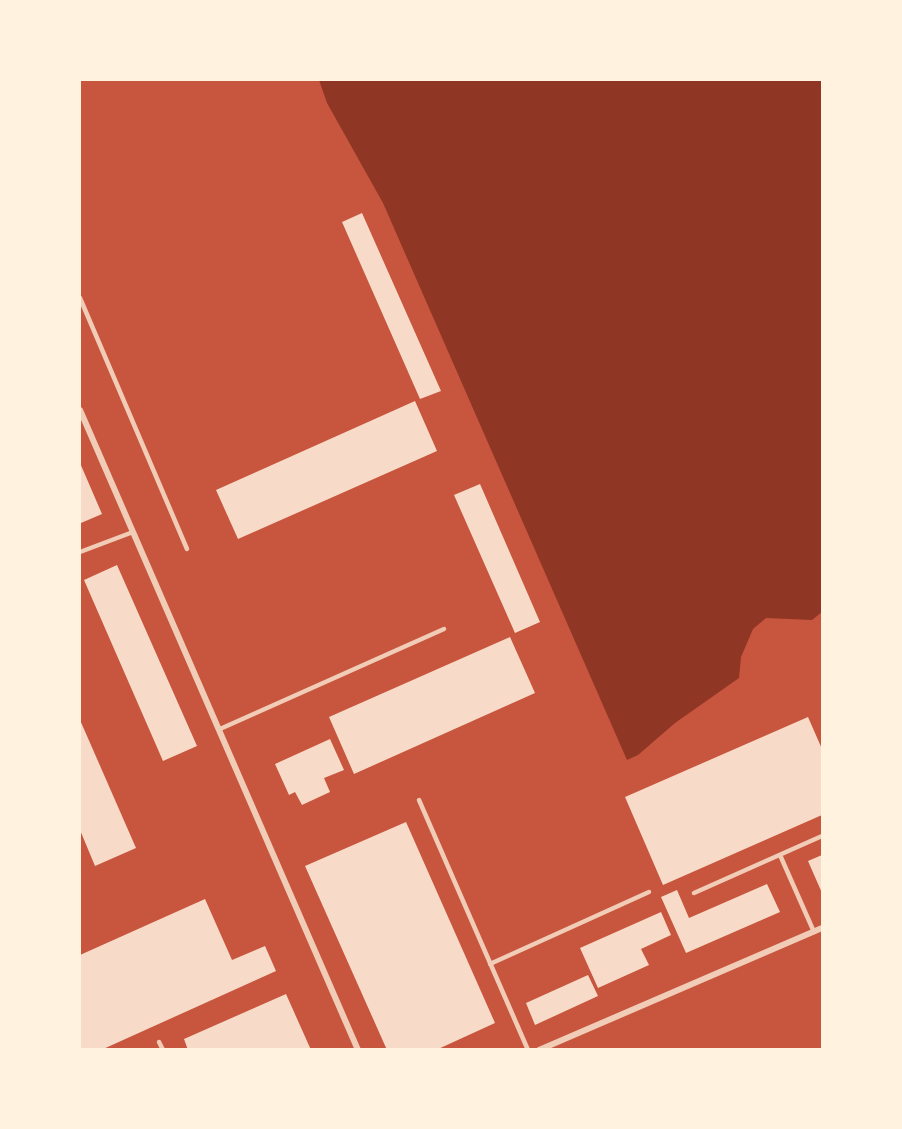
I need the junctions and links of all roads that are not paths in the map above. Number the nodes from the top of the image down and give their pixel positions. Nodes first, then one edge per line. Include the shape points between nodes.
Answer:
1 (80, 298) edge
2 (80, 410) edge
3 (133, 532) junction
4 (187, 549) dead end
5 (80, 552) edge
6 (444, 629) dead end
7 (220, 729) junction
8 (419, 800) dead end
9 (822, 836) edge
10 (780, 855) junction
11 (649, 892) dead end
12 (694, 893) dead end
13 (822, 928) edge
14 (814, 932) junction
15 (490, 964) junction
16 (159, 1042) dead end
17 (163, 1050) edge
18 (358, 1050) edge
19 (528, 1050) edge
20 (539, 1050) edge

1 - 4 lane
2 - 3 street
3 - 5 lane
3 - 7 street
6 - 7 lane
7 - 18 street
8 - 15 lane
9 - 10 lane
10 - 12 lane
10 - 14 lane
11 - 15 lane
13 - 14 street
14 - 20 street
15 - 19 lane
16 - 17 lane

